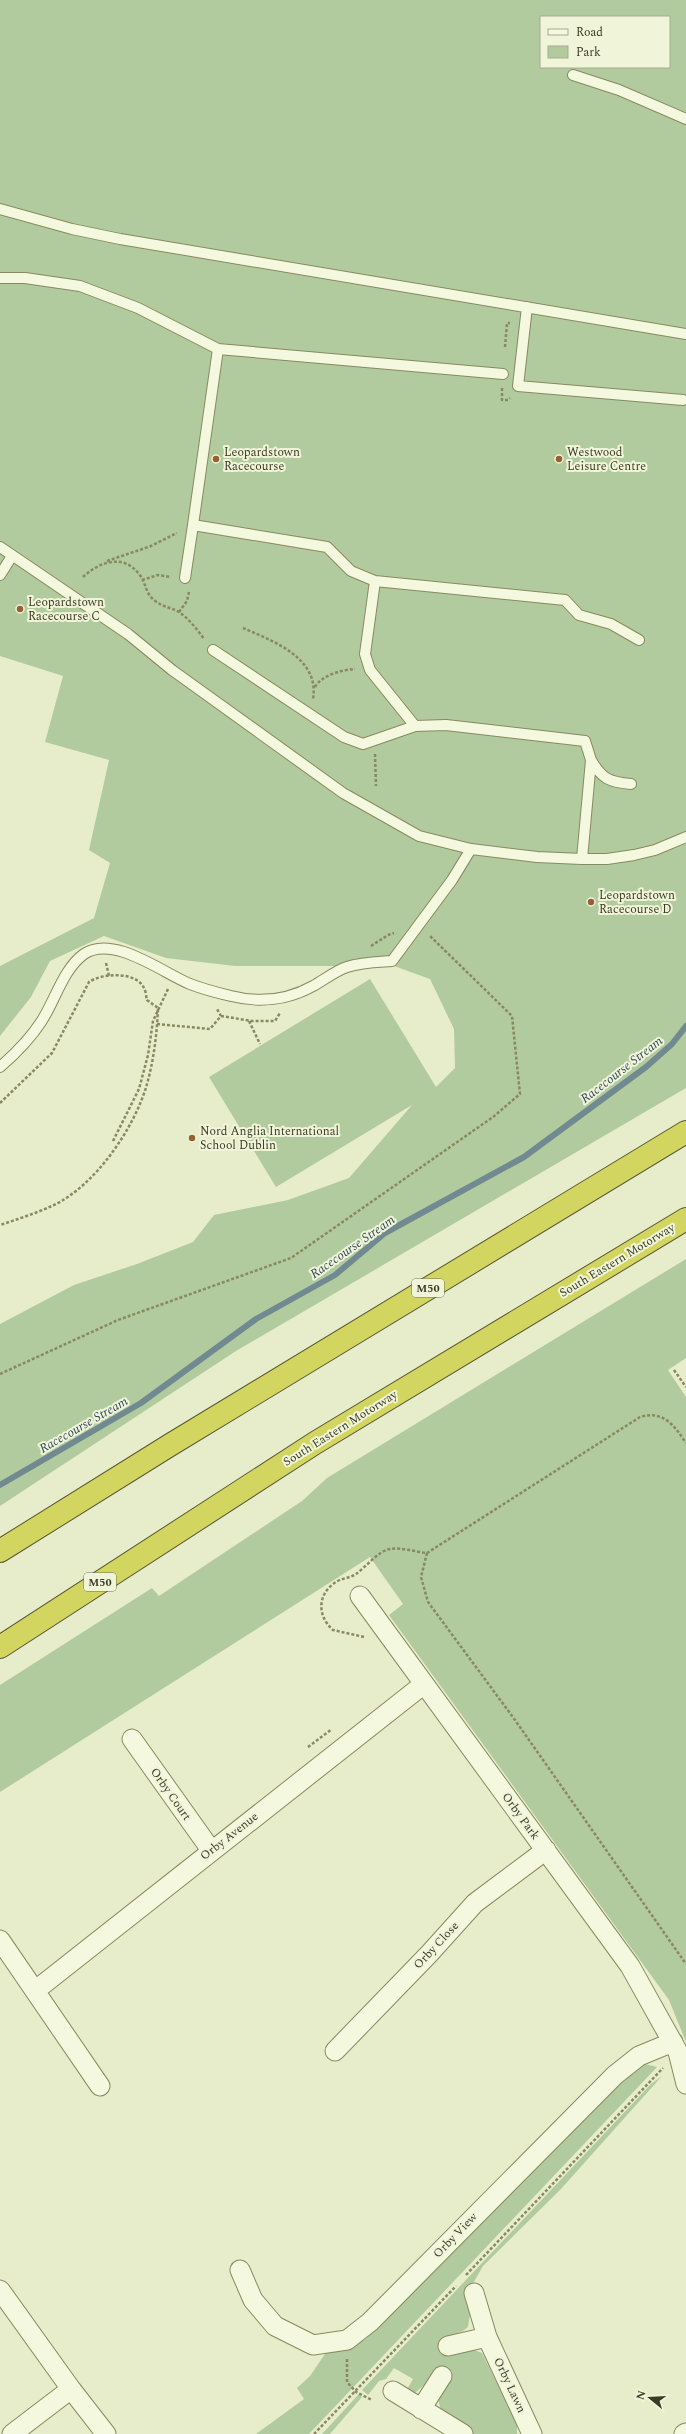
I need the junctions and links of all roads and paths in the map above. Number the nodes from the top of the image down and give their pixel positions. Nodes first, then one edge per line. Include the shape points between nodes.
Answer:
1 (572, 75) dead end
2 (686, 119) edge
3 (0, 209) edge
4 (0, 278) edge
5 (527, 307) junction
6 (686, 334) edge
7 (218, 349) junction
8 (503, 374) dead end
9 (683, 400) dead end
10 (193, 525) junction
11 (0, 547) edge
12 (12, 556) junction
13 (104, 562) junction
14 (0, 574) edge
15 (83, 577) dead end
16 (185, 578) joint
17 (142, 580) junction
18 (375, 581) junction
19 (187, 601) dead end
20 (179, 612) junction
21 (243, 628) dead end
22 (639, 640) dead end
23 (213, 650) joint
24 (370, 670) junction
25 (315, 688) junction
26 (310, 714) junction
27 (415, 726) junction
28 (374, 740) junction
29 (591, 760) junction
30 (631, 784) dead end
31 (376, 786) dead end
32 (686, 837) edge
33 (470, 849) junction
34 (582, 859) junction
35 (419, 924) junction
36 (397, 934) dead end
37 (366, 948) dead end
38 (105, 957) dead end
39 (109, 976) junction
40 (174, 976) junction
41 (207, 989) junction
42 (158, 1008) junction
43 (249, 1021) dead end
44 (157, 1024) junction
45 (260, 1044) dead end
46 (0, 1067) edge
47 (0, 1103) edge
48 (686, 1132) edge
49 (113, 1141) dead end
50 (686, 1219) edge
51 (0, 1225) edge
52 (674, 1370) dead end
53 (0, 1374) edge
54 (686, 1387) edge
55 (686, 1443) edge
56 (0, 1551) edge
57 (427, 1553) junction
58 (360, 1596) dead end
59 (371, 1641) dead end
60 (0, 1647) edge
61 (424, 1684) junction
62 (338, 1725) dead end
63 (132, 1739) dead end
64 (308, 1747) dead end
65 (211, 1850) junction
66 (546, 1850) junction
67 (0, 1940) edge
68 (686, 1964) edge
69 (36, 1990) junction
70 (676, 2047) junction
71 (335, 2051) dead end
72 (686, 2084) edge
73 (100, 2086) dead end
74 (240, 2270) dead end
75 (463, 2278) dead end
76 (458, 2283) dead end
77 (0, 2290) edge
78 (474, 2294) dead end
79 (487, 2337) junction
80 (347, 2340) junction
81 (448, 2346) dead end
82 (442, 2376) dead end
83 (72, 2389) junction
84 (393, 2391) dead end
85 (356, 2392) junction
86 (372, 2400) dead end
87 (421, 2409) junction
88 (12, 2434) edge
89 (106, 2434) edge
90 (314, 2434) edge
91 (463, 2434) edge
92 (532, 2434) edge

1 - 2 lane via 619,90
3 - 5 lane via 120,239
4 - 7 lane via 26,278 80,286 156,316
5 - 6 lane
5 - 9 lane via 518,386
7 - 8 lane
7 - 10 lane
10 - 13 path via 151,546
10 - 16 lane
10 - 18 lane via 327,547 351,571
11 - 12 lane
12 - 14 lane
12 - 33 lane via 128,634 172,670 343,793 419,836
13 - 15 path via 92,568
13 - 17 path via 123,563 133,568
16 - 17 path via 158,575
17 - 20 path via 151,597 163,607
18 - 22 lane via 565,600 579,615 611,624
18 - 24 lane via 365,654
19 - 20 path
20 - 23 path
21 - 25 path via 286,647 304,666
23 - 26 lane
24 - 25 path via 334,674 321,681
24 - 27 lane
25 - 26 path
26 - 28 lane via 344,737 363,744
27 - 28 lane
27 - 29 lane via 446,725 585,740
28 - 31 path
29 - 30 lane via 598,772 612,782
29 - 34 lane
32 - 34 lane via 655,850 634,855
33 - 34 lane via 537,857
33 - 35 lane via 452,880
35 - 41 lane via 392,961 358,964 345,968 296,995 274,1000 253,999
35 - 53 path via 512,1016 520,1094 493,1117 291,1258 118,1320
36 - 37 path via 388,935
38 - 39 path
39 - 42 path via 123,975 140,983 147,1000
39 - 47 path via 94,978 89,982 52,1052
40 - 41 lane
40 - 42 path
40 - 46 lane via 117,950 97,948 85,953 71,967 31,1035
41 - 44 path via 221,1016 214,1026 205,1030
42 - 44 path
42 - 49 path via 151,1027 148,1055 139,1089
43 - 45 path
44 - 51 path via 147,1085 129,1124 105,1162 91,1178 55,1204
48 - 56 highway, M50
50 - 60 highway, South Eastern Motorway / M50 via 315,1443
52 - 54 path
55 - 57 path via 672,1422 647,1415 640,1417
57 - 59 path via 386,1550 355,1575 338,1581 326,1591 320,1610 328,1625 338,1632 360,1635
57 - 68 path via 421,1577 428,1602 515,1720
58 - 61 street, Orby Park
61 - 65 street, Orby Avenue
61 - 66 street, Orby Park
62 - 64 path
63 - 65 street, Orby Court
65 - 69 street, Orby Avenue
66 - 70 street, Orby Park via 630,1966
66 - 71 street, Orby Close via 475,1903
67 - 69 street
69 - 73 street
70 - 72 street, Orby Park
70 - 75 path
70 - 80 street, Orby View via 639,2056 615,2075 370,2322
74 - 80 street, Orby View via 253,2300 275,2326 313,2345
76 - 85 path
77 - 83 street
78 - 79 street, Orby Lawn
79 - 81 street
79 - 92 street, Orby Lawn
80 - 85 path via 347,2382
82 - 87 street
83 - 88 street
83 - 89 street
84 - 87 street
85 - 86 path
85 - 90 path
87 - 91 street

